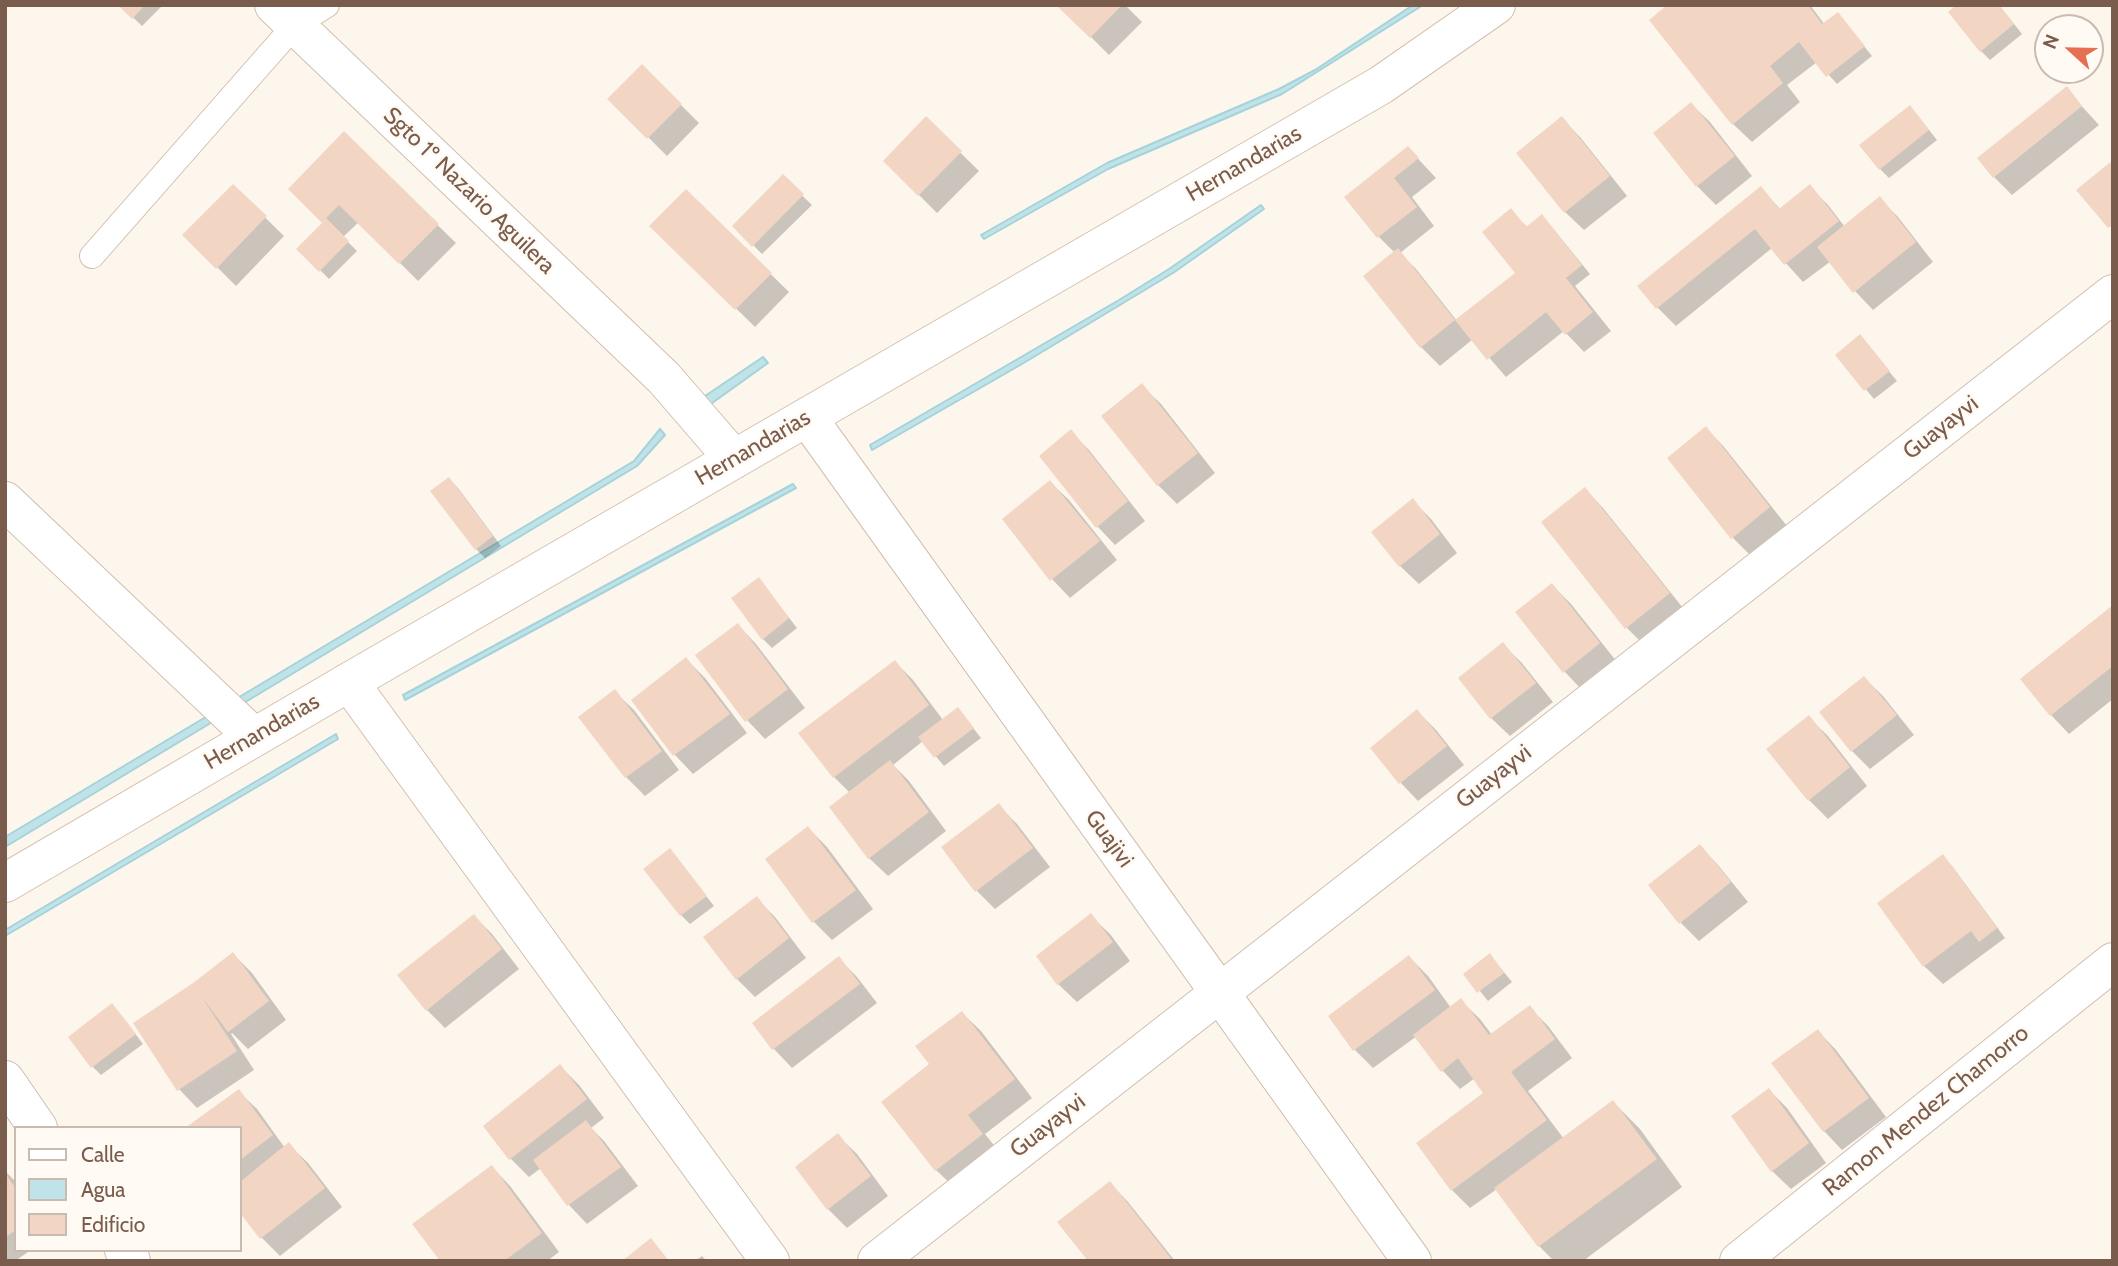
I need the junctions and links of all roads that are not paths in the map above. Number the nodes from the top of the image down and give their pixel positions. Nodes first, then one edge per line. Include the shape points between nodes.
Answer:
1 (327, 5) edge
2 (1496, 5) edge
3 (285, 15) edge
4 (92, 256) dead end
5 (2113, 294) edge
6 (807, 417) junction
7 (734, 459) junction
8 (5, 501) edge
9 (349, 682) junction
10 (254, 737) junction
11 (5, 883) edge
12 (2113, 962) edge
13 (1219, 992) junction
14 (5, 1080) edge
15 (37, 1126) edge
16 (770, 1261) edge
17 (877, 1261) edge
18 (1412, 1261) edge
19 (1738, 1261) edge

1 - 3 lane
2 - 6 street, Hernandarias via 1381,85
3 - 4 lane
3 - 7 street, Sgto 1º Nazario Aguilera via 664,378
5 - 13 street, Guayayvi
6 - 7 street, Hernandarias
6 - 13 street, Guajivi
7 - 9 street, Hernandarias
8 - 10 street
9 - 10 street, Hernandarias
9 - 16 street
10 - 11 street, Hernandarias
12 - 19 street, Ramon Mendez Chamorro
13 - 17 street, Guayayvi
13 - 18 street, Guajivi
14 - 15 street

